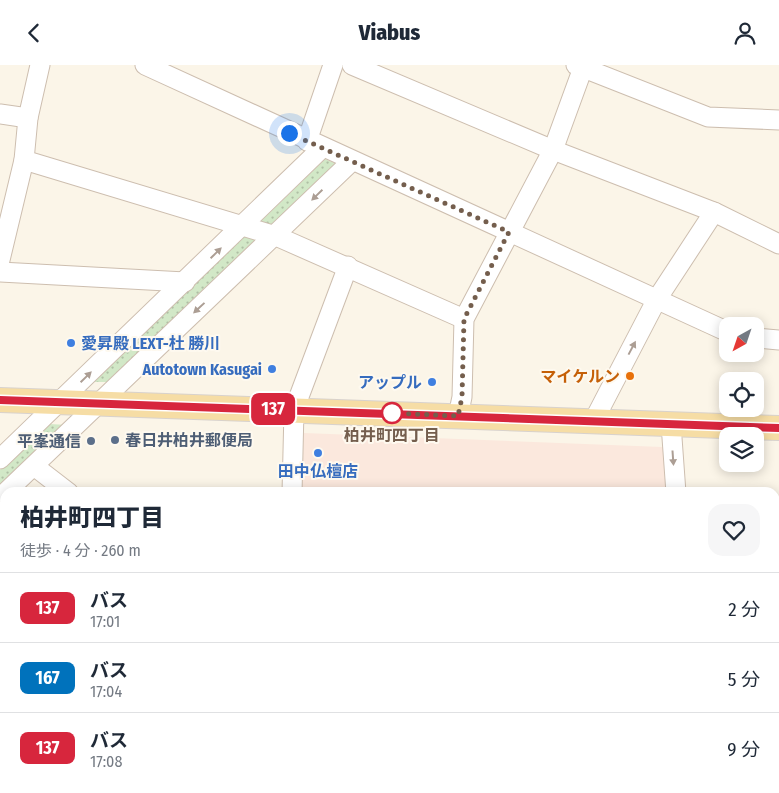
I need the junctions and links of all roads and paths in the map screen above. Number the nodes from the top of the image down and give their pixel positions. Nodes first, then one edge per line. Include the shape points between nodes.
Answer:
1 (40, 65) edge
2 (145, 65) edge
3 (333, 65) edge
4 (352, 65) edge
5 (581, 66) edge
6 (0, 114) edge
7 (28, 118) junction
8 (779, 120) edge
9 (315, 145) junction
10 (553, 150) junction
11 (24, 160) junction
12 (352, 161) junction
13 (714, 212) junction
14 (242, 227) junction
15 (509, 232) junction
16 (276, 236) junction
17 (779, 244) edge
18 (0, 260) edge
19 (348, 266) junction
20 (0, 272) edge
21 (186, 282) junction
22 (657, 299) junction
23 (464, 319) junction
24 (719, 328) edge
25 (764, 339) edge
26 (779, 340) edge
27 (0, 400) edge
28 (59, 403) junction
29 (98, 404) junction
30 (294, 410) junction
31 (458, 416) junction
32 (593, 422) junction
33 (671, 424) junction
34 (779, 428) edge
35 (0, 459) edge
36 (34, 465) junction
37 (11, 487) edge
38 (62, 487) edge
39 (292, 487) edge
40 (676, 487) edge

1 - 7 street
2 - 9 street
3 - 9 street
4 - 10 street
5 - 8 street via 708,117
5 - 10 street
6 - 7 street
7 - 11 street
9 - 12 street
9 - 14 street
10 - 13 street
10 - 15 street
11 - 14 street
11 - 18 street
12 - 15 street
12 -> 16 street
13 - 17 street
13 - 22 street
14 - 16 street
21 -> 14 street
15 - 22 street
15 - 23 street
16 - 19 street
16 -> 29 street
19 - 23 street
19 - 30 street
20 - 21 street
28 -> 21 street
22 - 24 street
32 -> 22 street
23 - 31 street via 462,397
25 - 26 street
27 - 28 main road
28 - 29 main road
28 - 35 street
29 - 30 main road
29 - 36 street
30 - 31 main road
30 - 39 street
31 - 32 main road
32 - 33 main road
33 - 34 main road
33 -> 40 street
36 - 37 street
36 - 38 street

